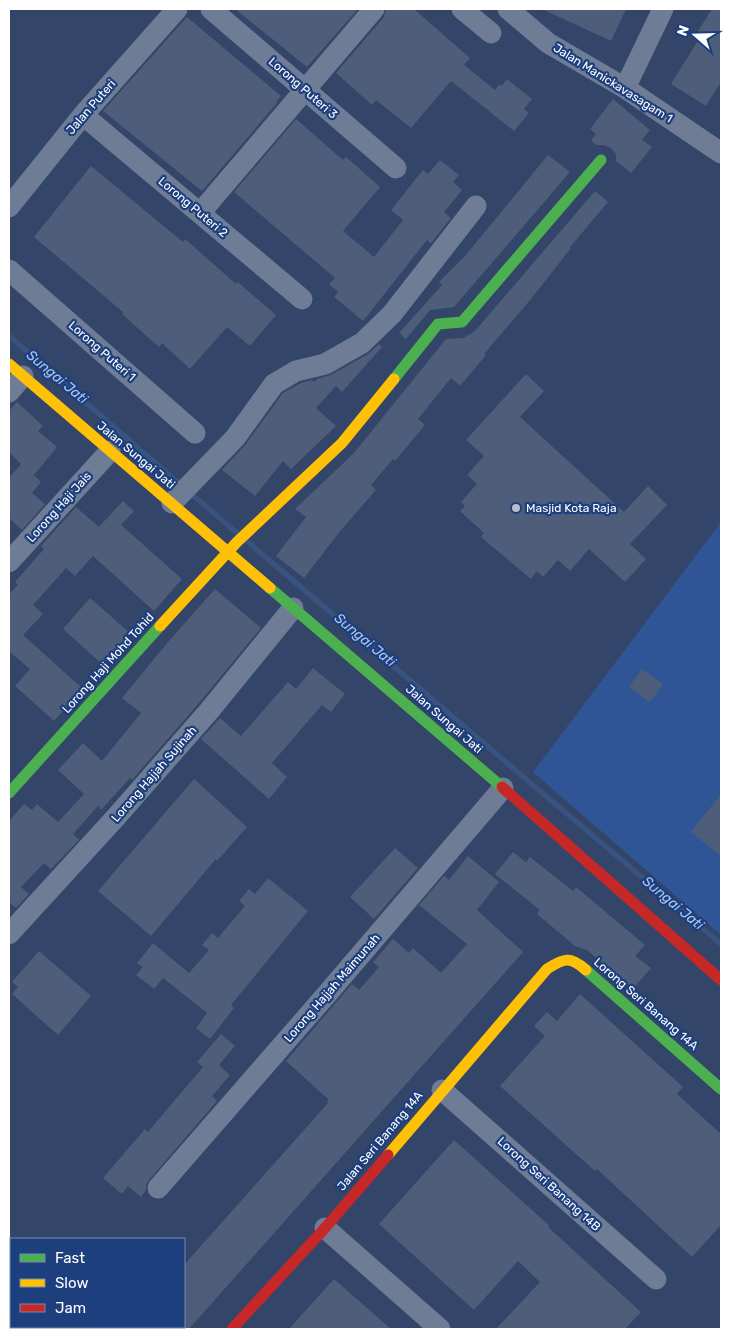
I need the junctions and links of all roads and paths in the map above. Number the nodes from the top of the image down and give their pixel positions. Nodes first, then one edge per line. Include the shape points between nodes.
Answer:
1 (177, 9) edge
2 (211, 9) edge
3 (374, 9) edge
4 (462, 9) edge
5 (508, 9) edge
6 (663, 9) edge
7 (490, 33) dead end
8 (626, 88) junction
9 (305, 90) junction
10 (83, 115) junction
11 (721, 153) edge
12 (601, 160) dead end
13 (396, 168) dead end
14 (476, 206) dead end
15 (9, 207) edge
16 (200, 213) junction
17 (9, 270) edge
18 (302, 299) dead end
19 (16, 370) edge
20 (9, 392) edge
21 (195, 433) dead end
22 (110, 451) junction
23 (182, 493) junction
24 (227, 552) junction
25 (9, 562) edge
26 (294, 608) junction
27 (504, 788) junction
28 (9, 793) edge
29 (9, 934) edge
30 (546, 969) joint
31 (721, 980) edge
32 (721, 1089) edge
33 (442, 1090) junction
34 (158, 1188) dead end
35 (325, 1228) junction
36 (656, 1279) dead end
37 (232, 1329) edge
38 (440, 1329) edge

1 - 10 street, Jalan Puteri
2 - 9 street, Lorong Puteri 3
3 - 9 street
4 - 7 street
5 - 8 street, Jalan Manickavasagam 1 via 548,43
6 - 8 street
8 - 11 street, Jalan Manickavasagam 1
9 - 13 street, Lorong Puteri 3
9 - 16 street
10 - 15 street, Jalan Puteri
10 - 16 street, Lorong Puteri 2
12 - 24 street, Lorong Haji Mohd Tohid via 462,322 438,324 342,443
14 - 23 street via 386,320 362,343 325,364 296,371 274,384 235,438
16 - 18 street, Lorong Puteri 2
17 - 21 street, Lorong Puteri 1
19 - 20 street
19 - 22 street, Jalan Sungai Jati
22 - 23 street, Jalan Sungai Jati
22 - 25 street, Lorong Haji Jais
23 - 24 street, Jalan Sungai Jati
24 - 26 street, Jalan Sungai Jati
24 - 28 street, Lorong Haji Mohd Tohid
26 - 27 street, Jalan Sungai Jati
26 - 29 street, Lorong Hajjah Sujinah via 118,816
27 - 31 street, Jalan Sungai Jati
27 - 34 street, Lorong Hajjah Maimunah
30 - 32 street, Lorong Seri Banang 14A via 561,960 577,962
30 - 33 street, Jalan Seri Banang 14A
33 - 35 street, Jalan Seri Banang 14A
33 - 36 street, Lorong Seri Banang 14B
35 - 37 street, Jalan Seri Banang 14A
35 - 38 street

